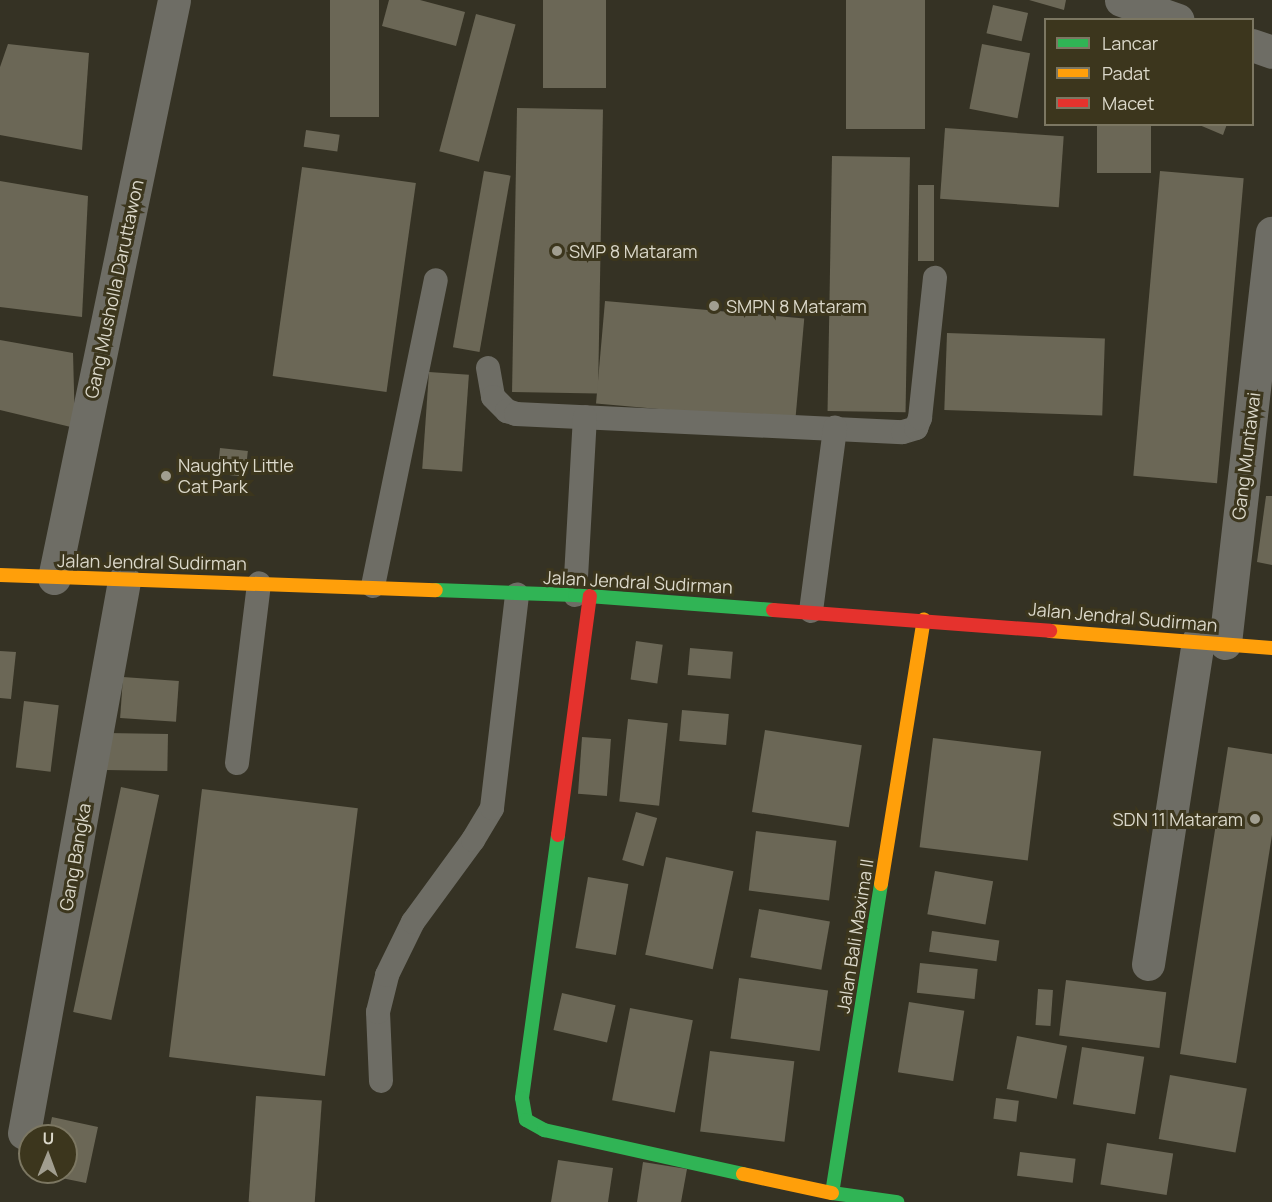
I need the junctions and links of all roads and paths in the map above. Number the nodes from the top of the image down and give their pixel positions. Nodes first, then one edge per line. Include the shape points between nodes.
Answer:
1 (174, 0) edge
2 (1121, 0) edge
3 (1172, 18) edge
4 (1254, 46) edge
5 (1272, 52) edge
6 (1272, 233) edge
7 (935, 278) dead end
8 (436, 280) dead end
9 (488, 368) dead end
10 (585, 417) junction
11 (835, 428) junction
12 (0, 575) edge
13 (54, 578) junction
14 (124, 581) junction
15 (259, 583) junction
16 (373, 586) junction
17 (518, 594) junction
18 (582, 595) junction
19 (811, 611) junction
20 (924, 619) junction
21 (1211, 642) junction
22 (1272, 648) edge
23 (237, 763) dead end
24 (1148, 964) dead end
25 (381, 1081) dead end
26 (26, 1124) edge
27 (832, 1193) junction
28 (897, 1202) edge

1 - 13 street, Gang Musholla Daruttawon
2 - 3 street
4 - 5 street
6 - 21 street, Gang Muntawai
7 - 11 lane via 922,408 916,428 903,432
8 - 16 lane
9 - 10 lane via 493,397 507,411
10 - 11 lane
10 - 18 lane
11 - 19 lane
12 - 13 main road, Jalan Jendral Sudirman
13 - 14 main road, Jalan Jendral Sudirman
14 - 15 main road, Jalan Jendral Sudirman
14 - 26 street, Gang Bangka
15 - 16 main road, Jalan Jendral Sudirman
15 - 23 lane
16 - 17 main road, Jalan Jendral Sudirman
17 - 18 main road, Jalan Jendral Sudirman
17 - 25 lane via 492,808 413,922 387,975 378,1012
18 - 19 main road, Jalan Jendral Sudirman
18 - 27 main road via 522,1098 526,1120 544,1130
19 - 20 main road, Jalan Jendral Sudirman
20 - 21 main road, Jalan Jendral Sudirman
20 - 27 main road, Jalan Bali Maxima II
21 - 22 main road, Jalan Jendral Sudirman
21 - 24 street, Gang Muntawai
27 - 28 main road

